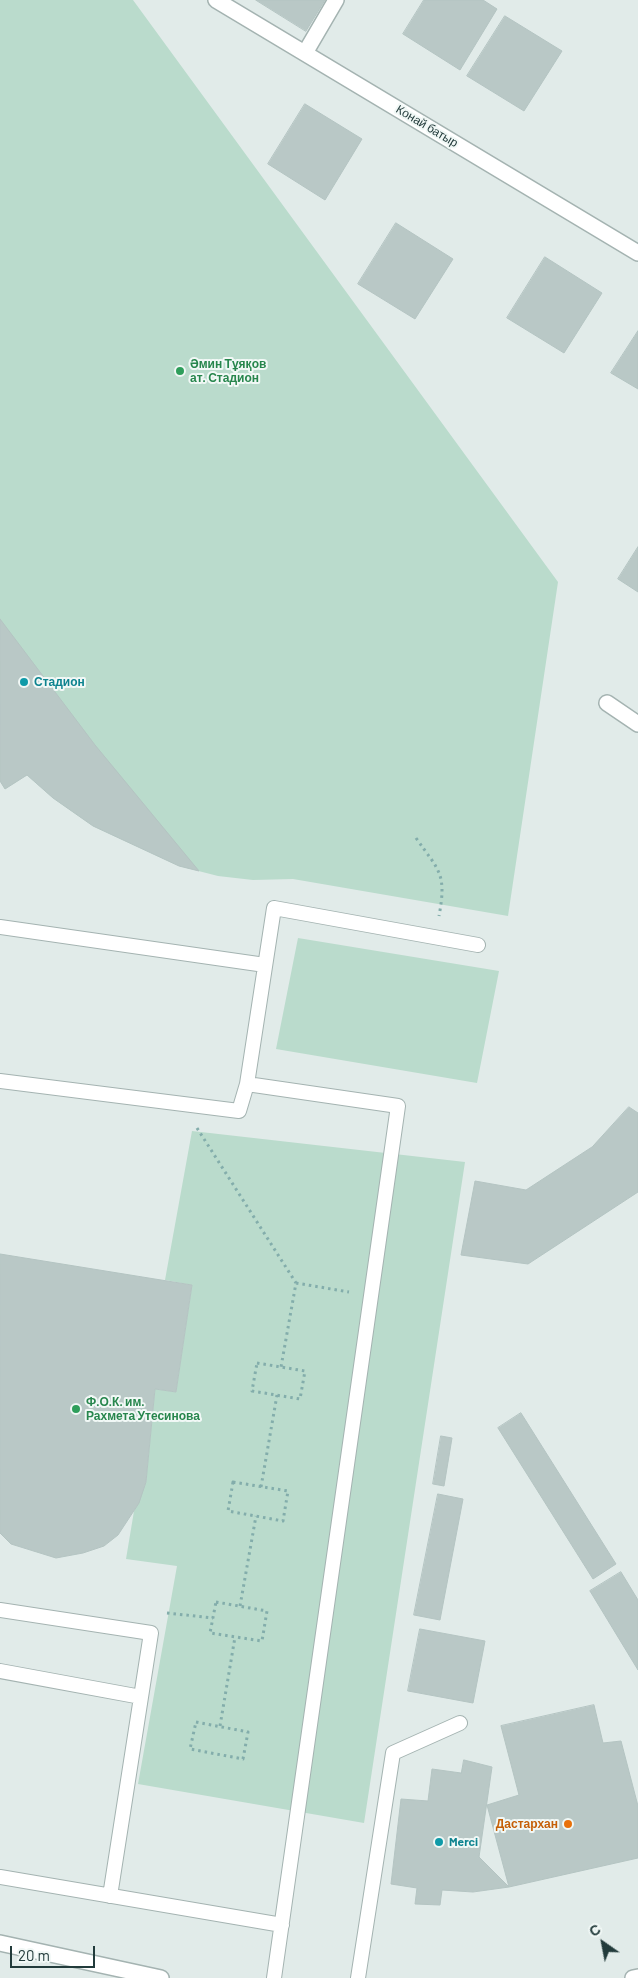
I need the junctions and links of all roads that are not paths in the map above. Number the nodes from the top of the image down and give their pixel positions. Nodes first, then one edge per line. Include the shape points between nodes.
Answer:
1 (216, 0) edge
2 (336, 0) edge
3 (305, 53) junction
4 (638, 253) edge
5 (607, 703) dead end
6 (638, 724) edge
7 (0, 927) edge
8 (478, 945) dead end
9 (265, 965) junction
10 (0, 1081) edge
11 (247, 1084) junction
12 (0, 1610) edge
13 (0, 1671) edge
14 (141, 1697) junction
15 (460, 1723) dead end
16 (0, 1877) edge
17 (110, 1896) junction
18 (282, 1925) junction
19 (0, 1943) edge
20 (638, 1977) edge
21 (161, 1978) edge
22 (274, 1978) edge
23 (358, 1978) edge
24 (633, 1978) edge

1 - 3 street, Конай батыр
2 - 3 street
3 - 4 street, Конай батыр
5 - 6 street
7 - 9 lane
8 - 9 lane via 274,908
9 - 11 lane
10 - 11 lane via 239,1111
11 - 18 lane via 398,1106
12 - 14 lane via 151,1633
13 - 14 lane
14 - 17 lane
15 - 23 lane via 393,1753
16 - 17 lane
17 - 18 lane
18 - 22 lane
19 - 21 street
20 - 24 street

